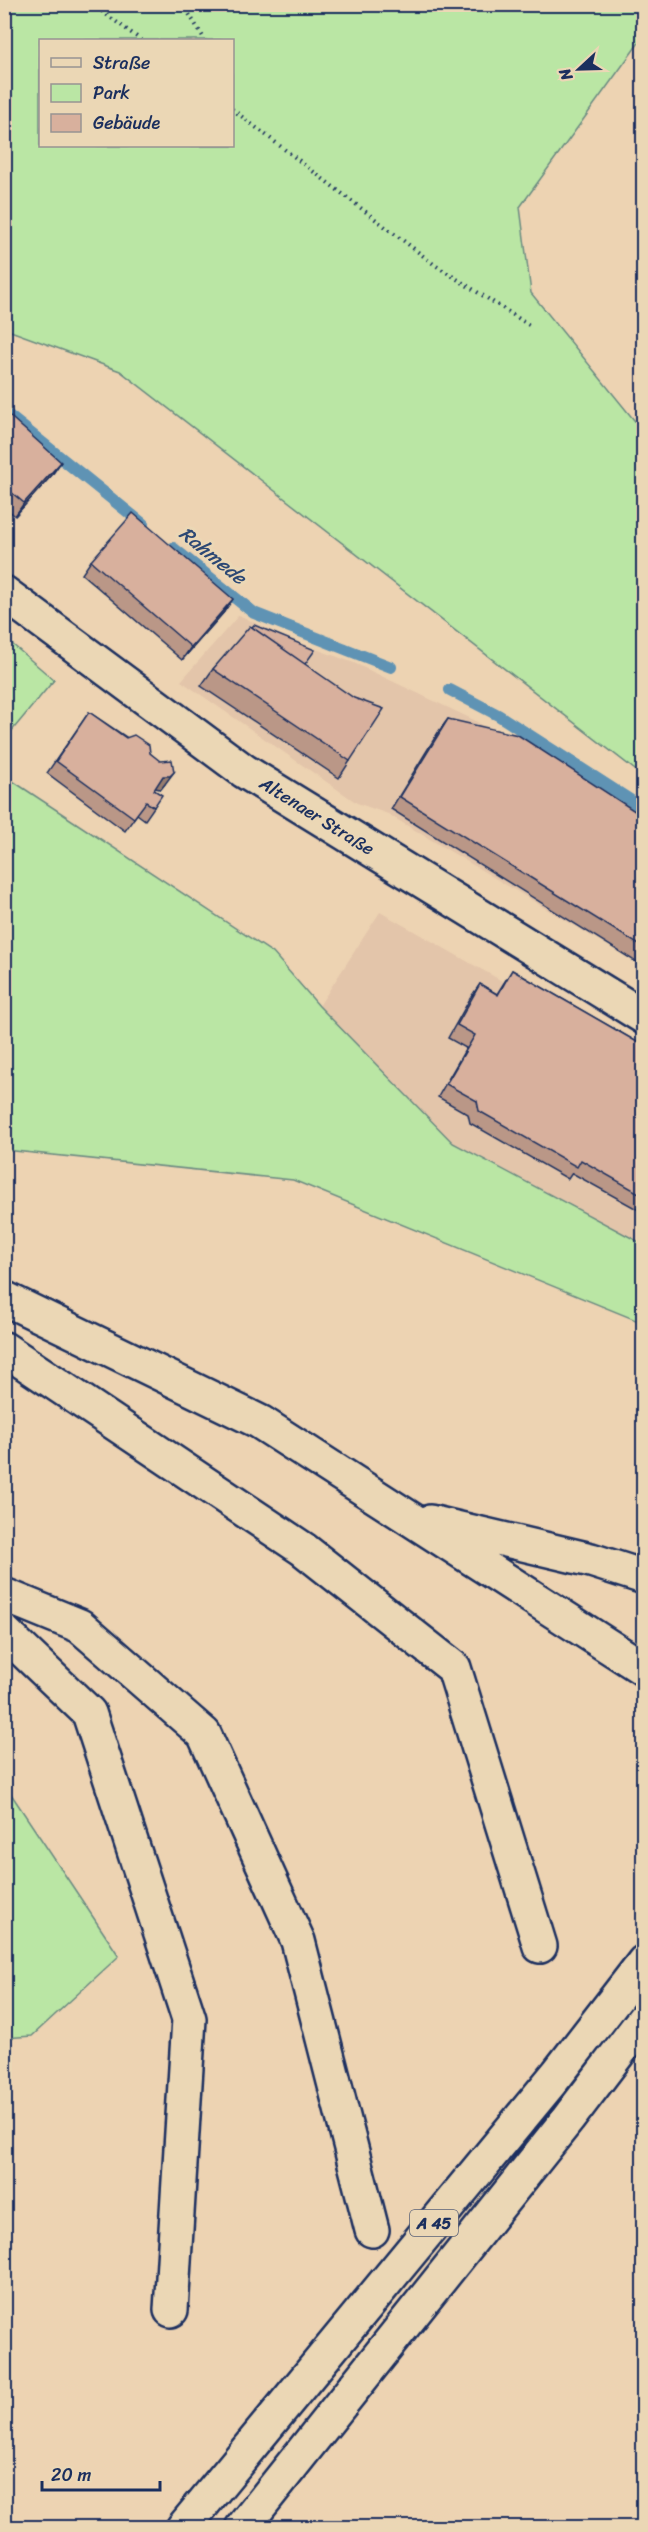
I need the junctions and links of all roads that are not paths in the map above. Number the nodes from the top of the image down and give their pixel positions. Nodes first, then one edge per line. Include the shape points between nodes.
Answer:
1 (4, 593) edge
2 (644, 1017) edge
3 (4, 1298) edge
4 (4, 1349) edge
5 (408, 1517) junction
6 (644, 1577) edge
7 (4, 1595) edge
8 (4, 1632) edge
9 (644, 1669) edge
10 (540, 1946) dead end
11 (644, 1962) edge
12 (644, 2019) edge
13 (372, 2230) dead end
14 (171, 2310) dead end
15 (249, 2520) edge
16 (183, 2528) edge

1 - 2 main road, Altenaer Straße via 244,771
3 - 5 main road via 260,1422
4 - 10 main road via 303,1549 454,1668
5 - 6 main road via 591,1560
5 - 9 main road
7 - 13 main road via 80,1626 204,1734 298,1941
8 - 14 main road via 89,1713 189,2019
11 - 16 main road, A 45 via 558,2073
12 - 15 main road, A 45

